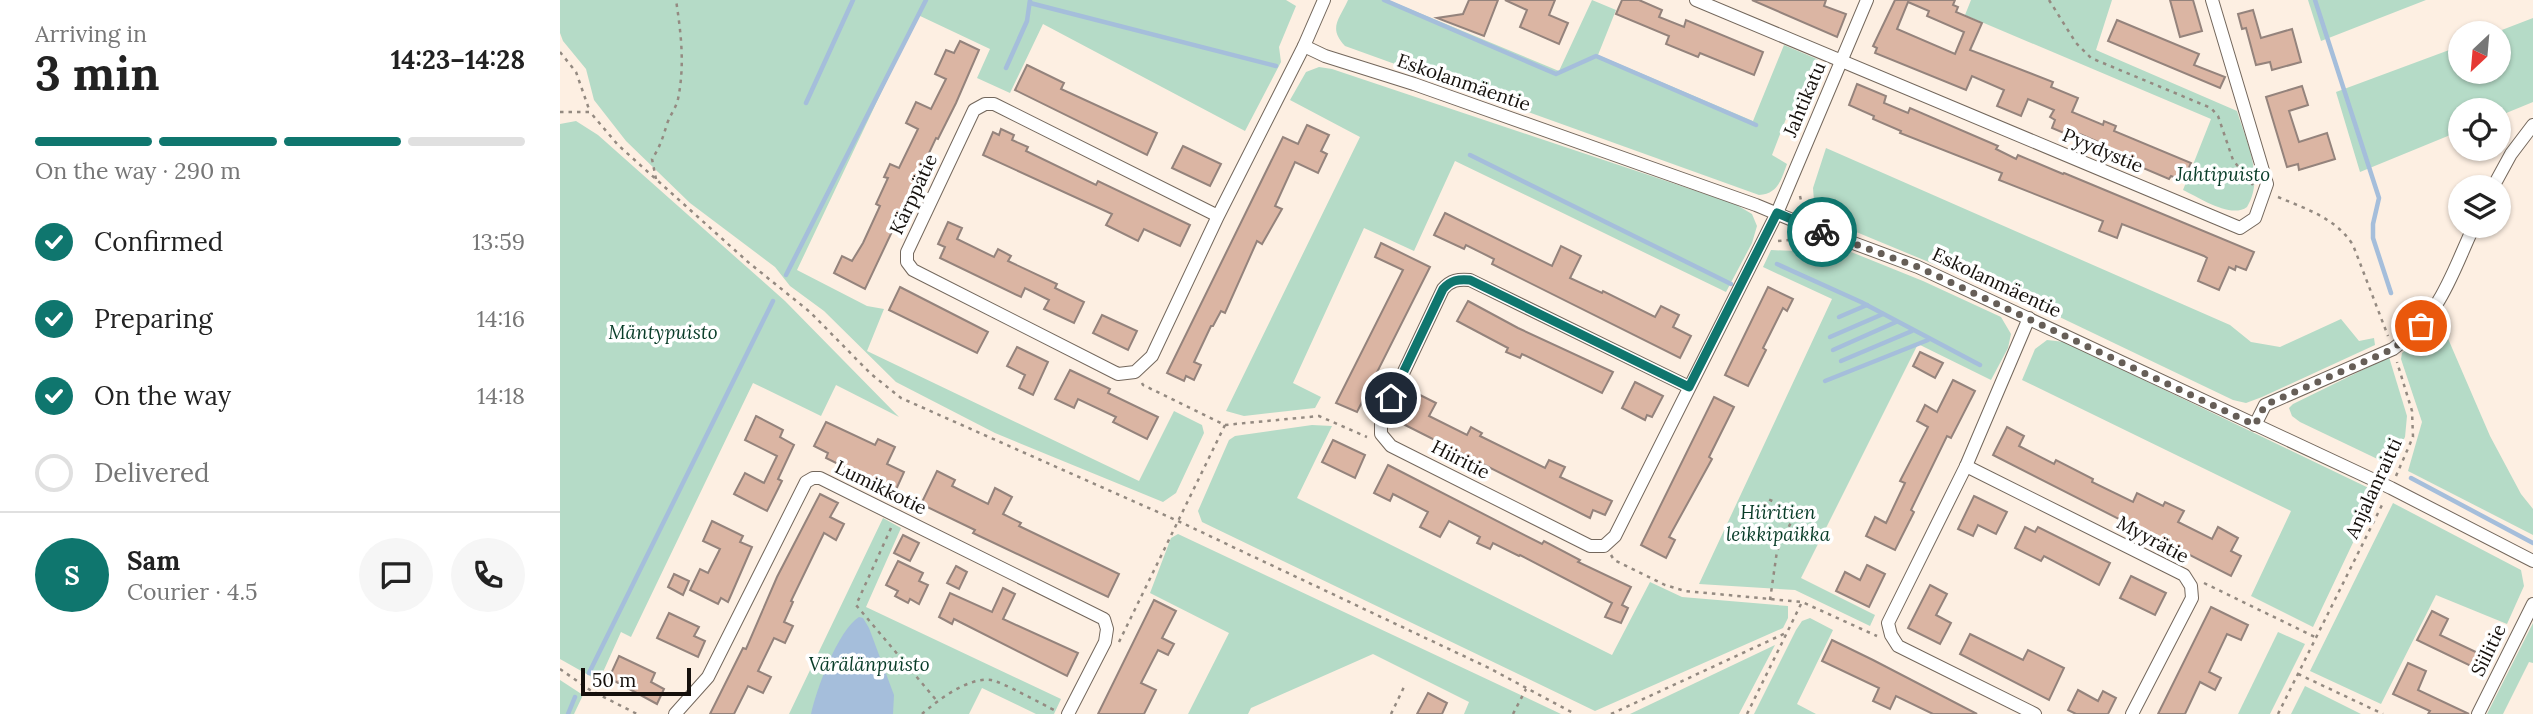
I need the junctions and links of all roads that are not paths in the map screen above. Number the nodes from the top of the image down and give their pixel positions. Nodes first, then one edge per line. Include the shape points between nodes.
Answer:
1 (1324, 0) edge
2 (1696, 0) edge
3 (1867, 0) edge
4 (2212, 0) edge
5 (1304, 46) junction
6 (1841, 60) junction
7 (2533, 125) edge
8 (2500, 175) edge
9 (1777, 213) junction
10 (1218, 216) junction
11 (2468, 238) edge
12 (2029, 318) junction
13 (1689, 387) junction
14 (2255, 425) junction
15 (1966, 466) junction
16 (2533, 561) edge
17 (2533, 604) edge
18 (675, 714) edge
19 (1068, 714) edge
20 (2035, 714) edge
21 (2132, 714) edge
22 (2478, 714) edge

1 - 5 street
2 - 6 street
3 - 6 street, Jahtikatu
4 - 6 street, Pyydystie via 2267,184 2255,218 2240,228
5 - 9 street, Eskolanmäentie
5 - 10 street
6 - 9 street, Jahtikatu
7 - 8 street
9 - 12 street, Eskolanmäentie via 1918,267
9 - 13 street
10 - 10 street, Kärppätie via 1152,356 1135,372 1118,374 913,270 907,262 907,252 974,110 985,104 994,104
11 - 14 street via 2434,311 2421,326 2393,349 2265,405
12 - 14 street, Eskolanmäentie
12 - 15 street
13 - 13 street, Hiiritie via 1615,536 1604,545 1590,546 1391,446 1381,434 1381,420 1443,289 1458,279 1470,280
14 - 16 street, Eskolanmäentie
15 - 20 street via 1888,624 1891,635 1898,646
15 - 21 street, Myyrätie via 2184,575 2192,598
17 - 22 street, Siilitie
18 - 19 street, Lumikkotie via 708,677 806,482 813,478 1104,619 1105,642

